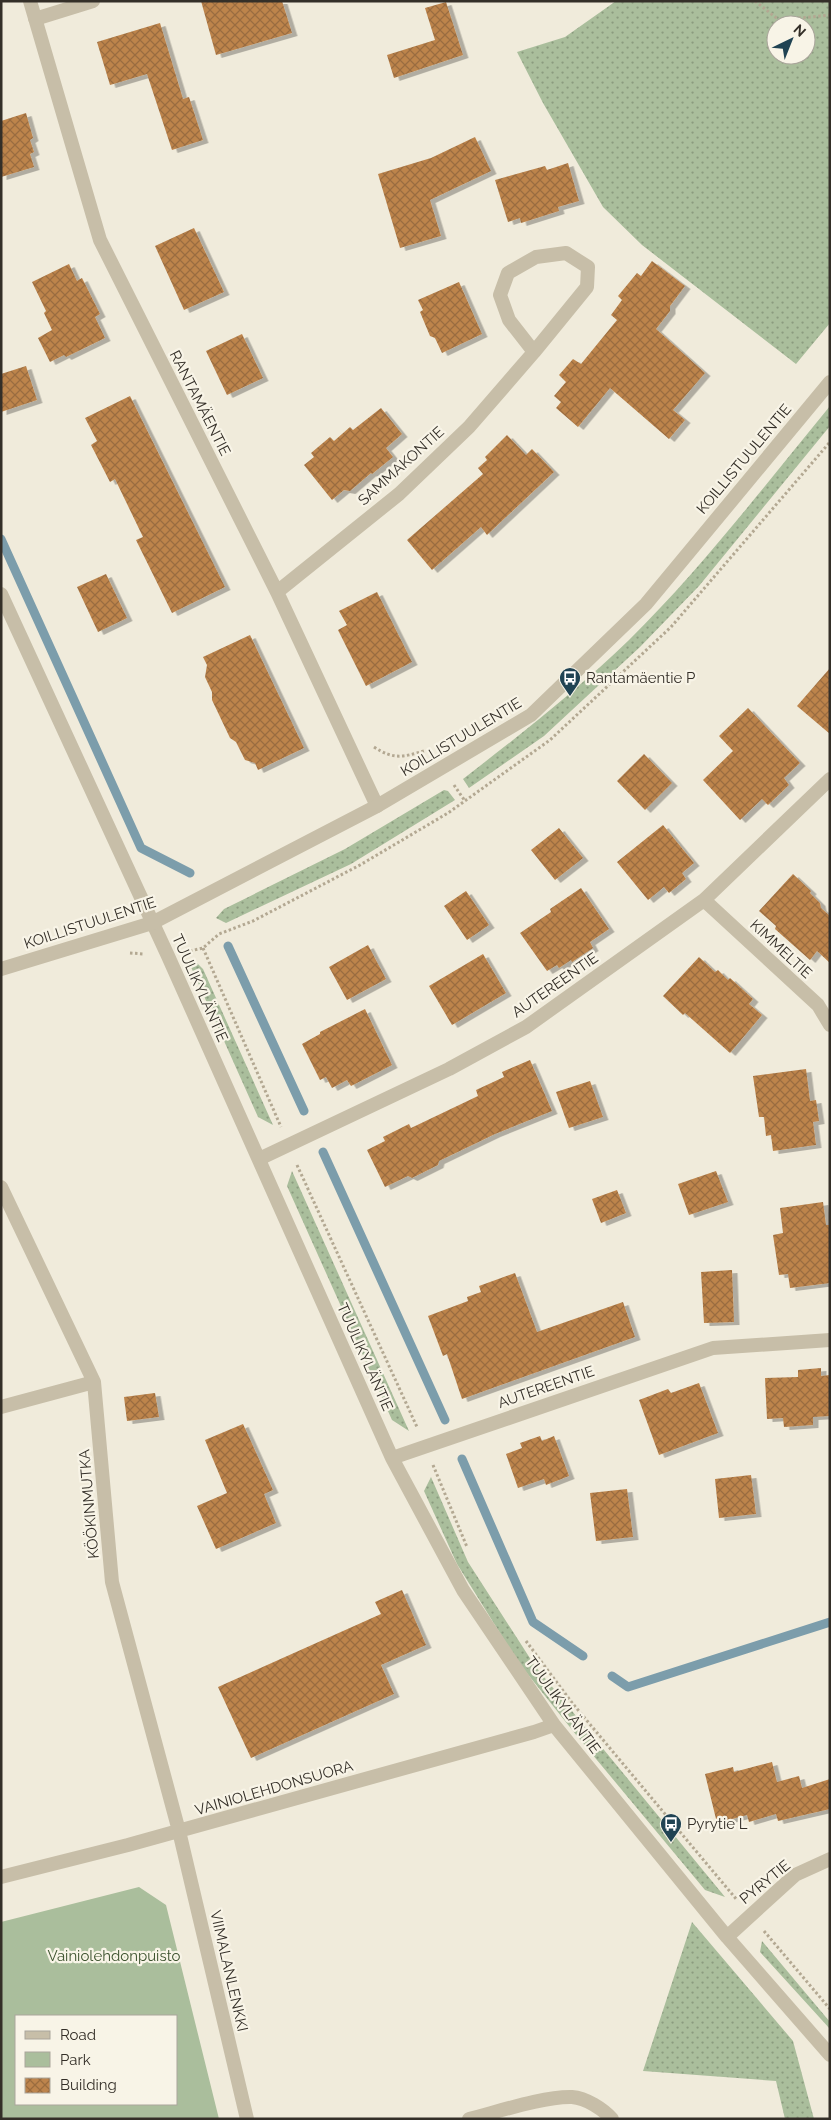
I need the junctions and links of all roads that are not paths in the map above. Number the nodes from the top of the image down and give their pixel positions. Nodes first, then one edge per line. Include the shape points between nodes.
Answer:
1 (30, 1) edge
2 (93, 1) edge
3 (35, 19) junction
4 (534, 352) junction
5 (830, 382) edge
6 (277, 592) junction
7 (1, 594) edge
8 (830, 779) edge
9 (377, 806) junction
10 (704, 900) junction
11 (152, 923) junction
12 (1, 969) edge
13 (830, 1025) edge
14 (259, 1159) junction
15 (1, 1187) edge
16 (830, 1340) edge
17 (94, 1382) junction
18 (1, 1408) edge
19 (392, 1458) junction
20 (554, 1725) junction
21 (179, 1831) junction
22 (830, 1859) edge
23 (1, 1877) edge
24 (727, 1937) junction
25 (830, 2055) edge
26 (247, 2119) edge
27 (469, 2119) edge
28 (612, 2119) edge

1 - 3 street, RANTAMÄENTIE
2 - 3 street
3 - 6 street, RANTAMÄENTIE via 100,240
4 - 4 street, SAMMAKONTIE via 587,287 588,267 566,253 536,256 508,273 500,294 509,320
4 - 6 street, SAMMAKONTIE via 469,427 399,494
5 - 9 street, KOILLISTUULENTIE via 646,604 532,714
6 - 9 street, RANTAMÄENTIE
7 - 11 street, TUULIKYLÄNTIE
8 - 10 street, AUTEREENTIE
9 - 11 street, KOILLISTUULENTIE
10 - 13 street, KIMMELTIE via 818,1005
10 - 14 street, AUTEREENTIE via 526,1027 449,1069
11 - 12 street, KOILLISTUULENTIE
11 - 14 street, TUULIKYLÄNTIE
14 - 19 street, TUULIKYLÄNTIE
15 - 17 street, KÖÖKINMUTKA
16 - 19 street, AUTEREENTIE via 713,1348
17 - 18 street
17 - 21 street, KÖÖKINMUTKA via 112,1582
19 - 20 street, TUULIKYLÄNTIE via 463,1590
20 - 21 street, VAINIOLEHDONSUORA
20 - 24 street, TUULIKYLÄNTIE
21 - 23 street, VAINIOLEHDONSUORA
21 - 26 street, VIIMALANLENKKI
22 - 24 street, PYRYTIE via 795,1875
24 - 25 street, TUULIKYLÄNTIE
27 - 28 street via 573,2097 591,2103

